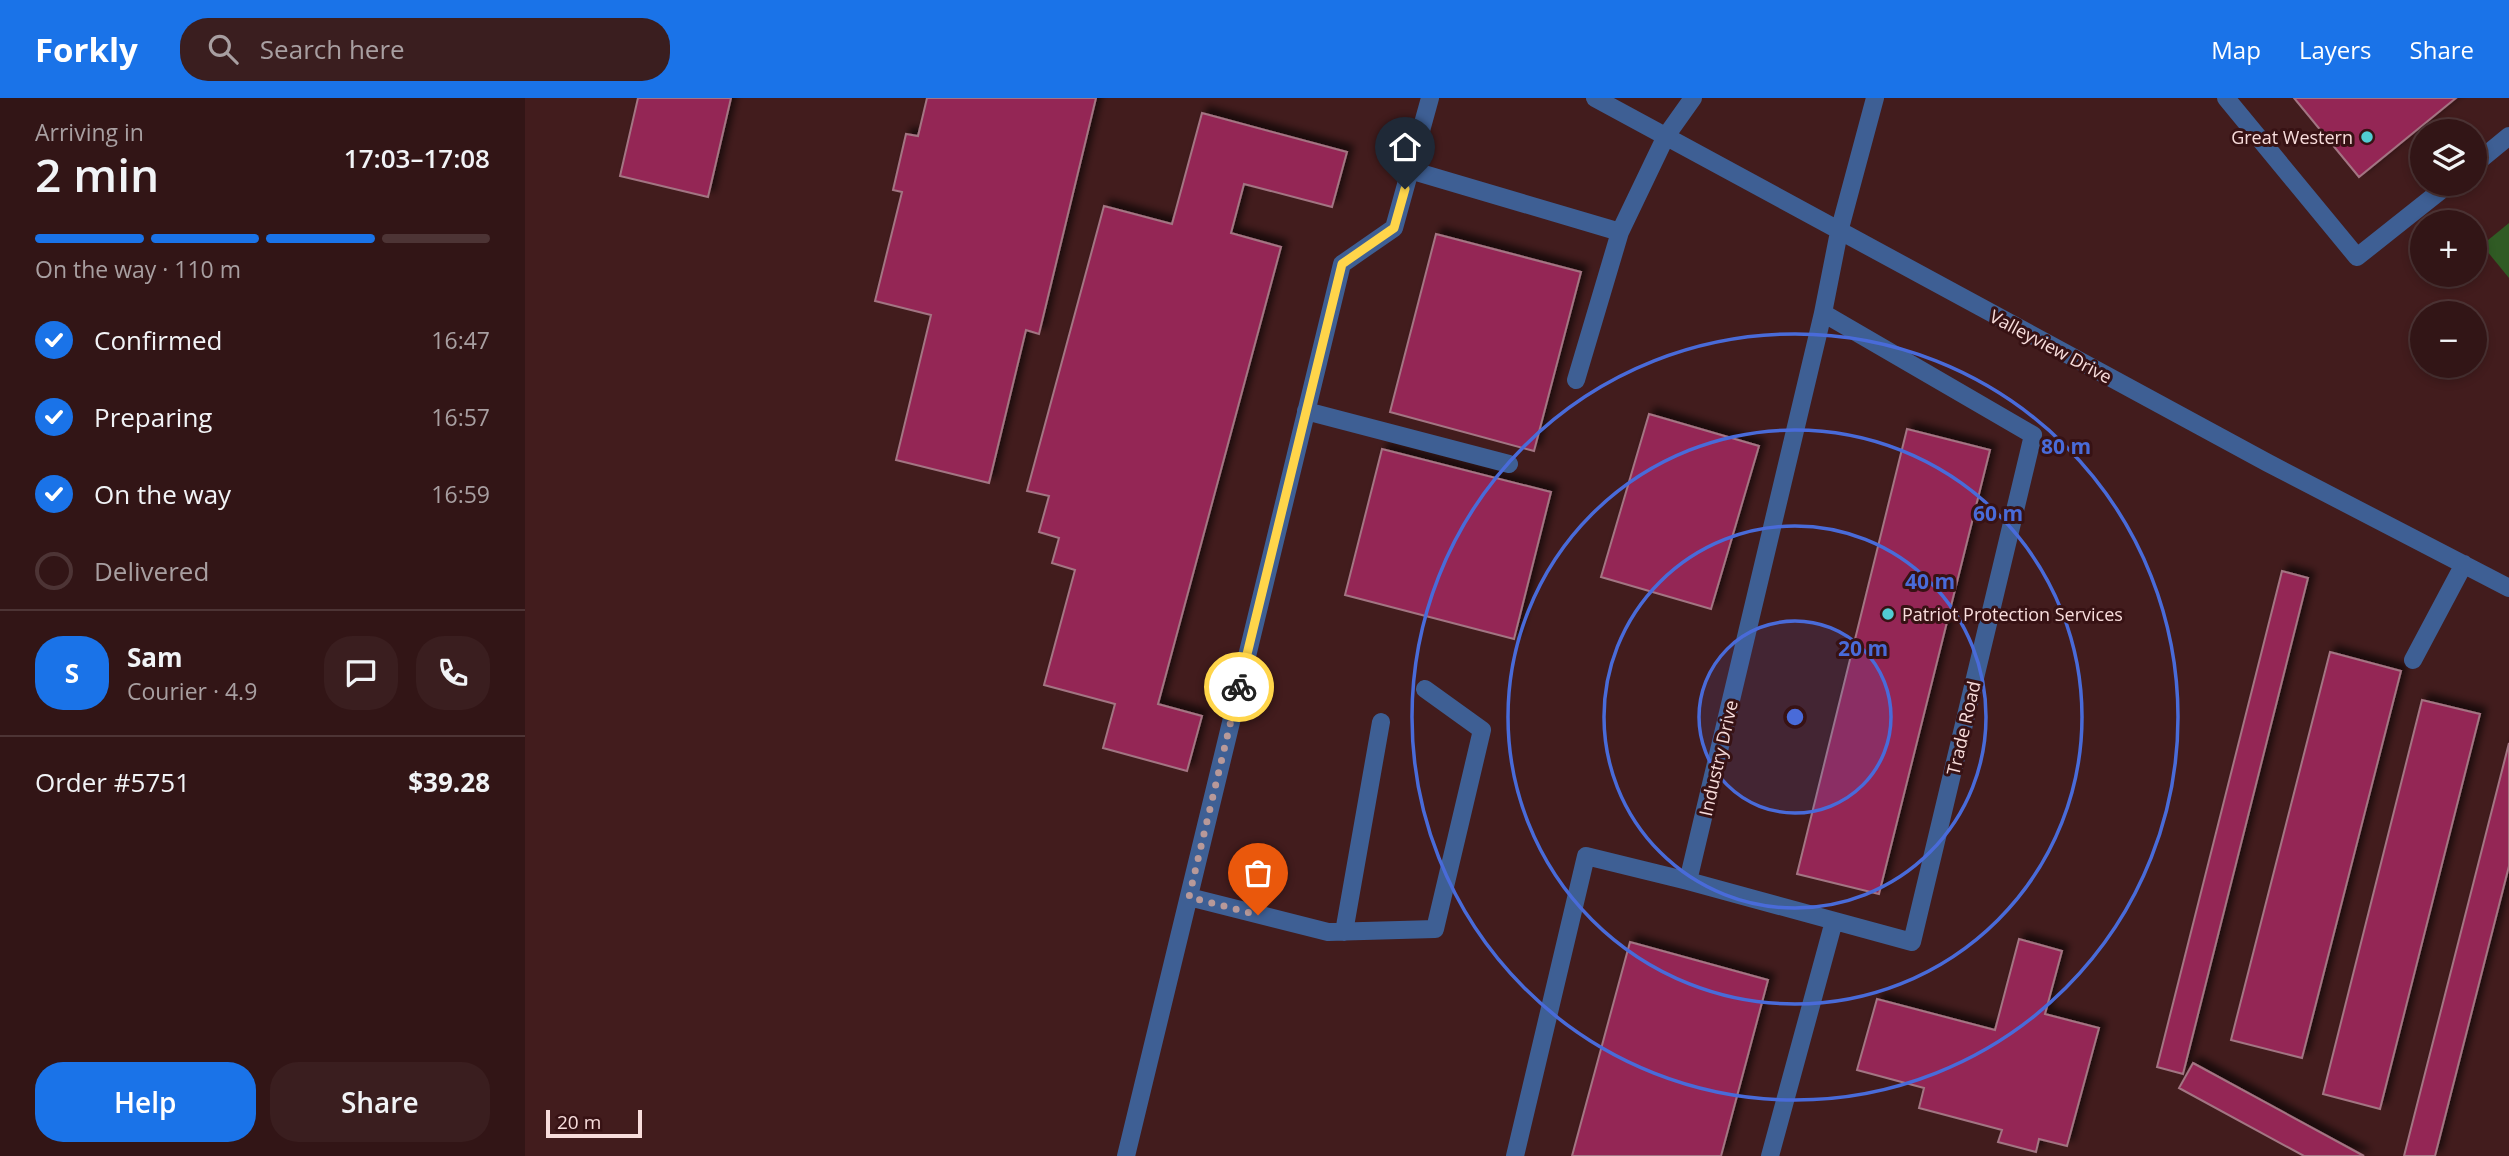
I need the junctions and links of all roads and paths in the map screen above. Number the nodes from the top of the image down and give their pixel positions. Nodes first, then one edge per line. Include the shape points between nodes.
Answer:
1 (1430, 98) edge
2 (1595, 98) edge
3 (1693, 98) edge
4 (1875, 98) edge
5 (2226, 98) edge
6 (1666, 136) junction
7 (2509, 136) edge
8 (2487, 153) edge
9 (1410, 170) junction
10 (2434, 196) edge
11 (1620, 232) junction
12 (1839, 232) junction
13 (1823, 313) junction
14 (1576, 380) dead end
15 (1306, 411) junction
16 (1509, 464) dead end
17 (2464, 564) junction
18 (2509, 588) edge
19 (2413, 660) dead end
20 (1425, 690) dead end
21 (1381, 722) dead end
22 (1688, 881) junction
23 (1189, 897) junction
24 (1834, 921) junction
25 (1344, 932) junction
26 (1126, 1156) edge
27 (1515, 1156) edge
28 (1770, 1156) edge

1 - 9 street
2 - 6 street, Valleyview Drive
3 - 6 street
4 - 12 street, Industry Drive
5 - 10 street via 2357,257
6 - 11 street
6 - 12 street, Valleyview Drive
7 - 8 street
9 - 11 street
9 - 15 street via 1394,228 1342,264
11 - 14 street
12 - 13 street, Industry Drive
12 - 17 street, Valleyview Drive
13 - 22 street, Industry Drive
13 - 24 street, Trade Road via 2033,435 1912,942
15 - 16 street
15 - 23 street
17 - 18 street, Valleyview Drive
17 - 19 street
20 - 25 street via 1482,730 1434,929
21 - 25 street
22 - 24 street
22 - 27 street via 1586,856
23 - 25 street via 1328,932
23 - 26 street
24 - 28 street

